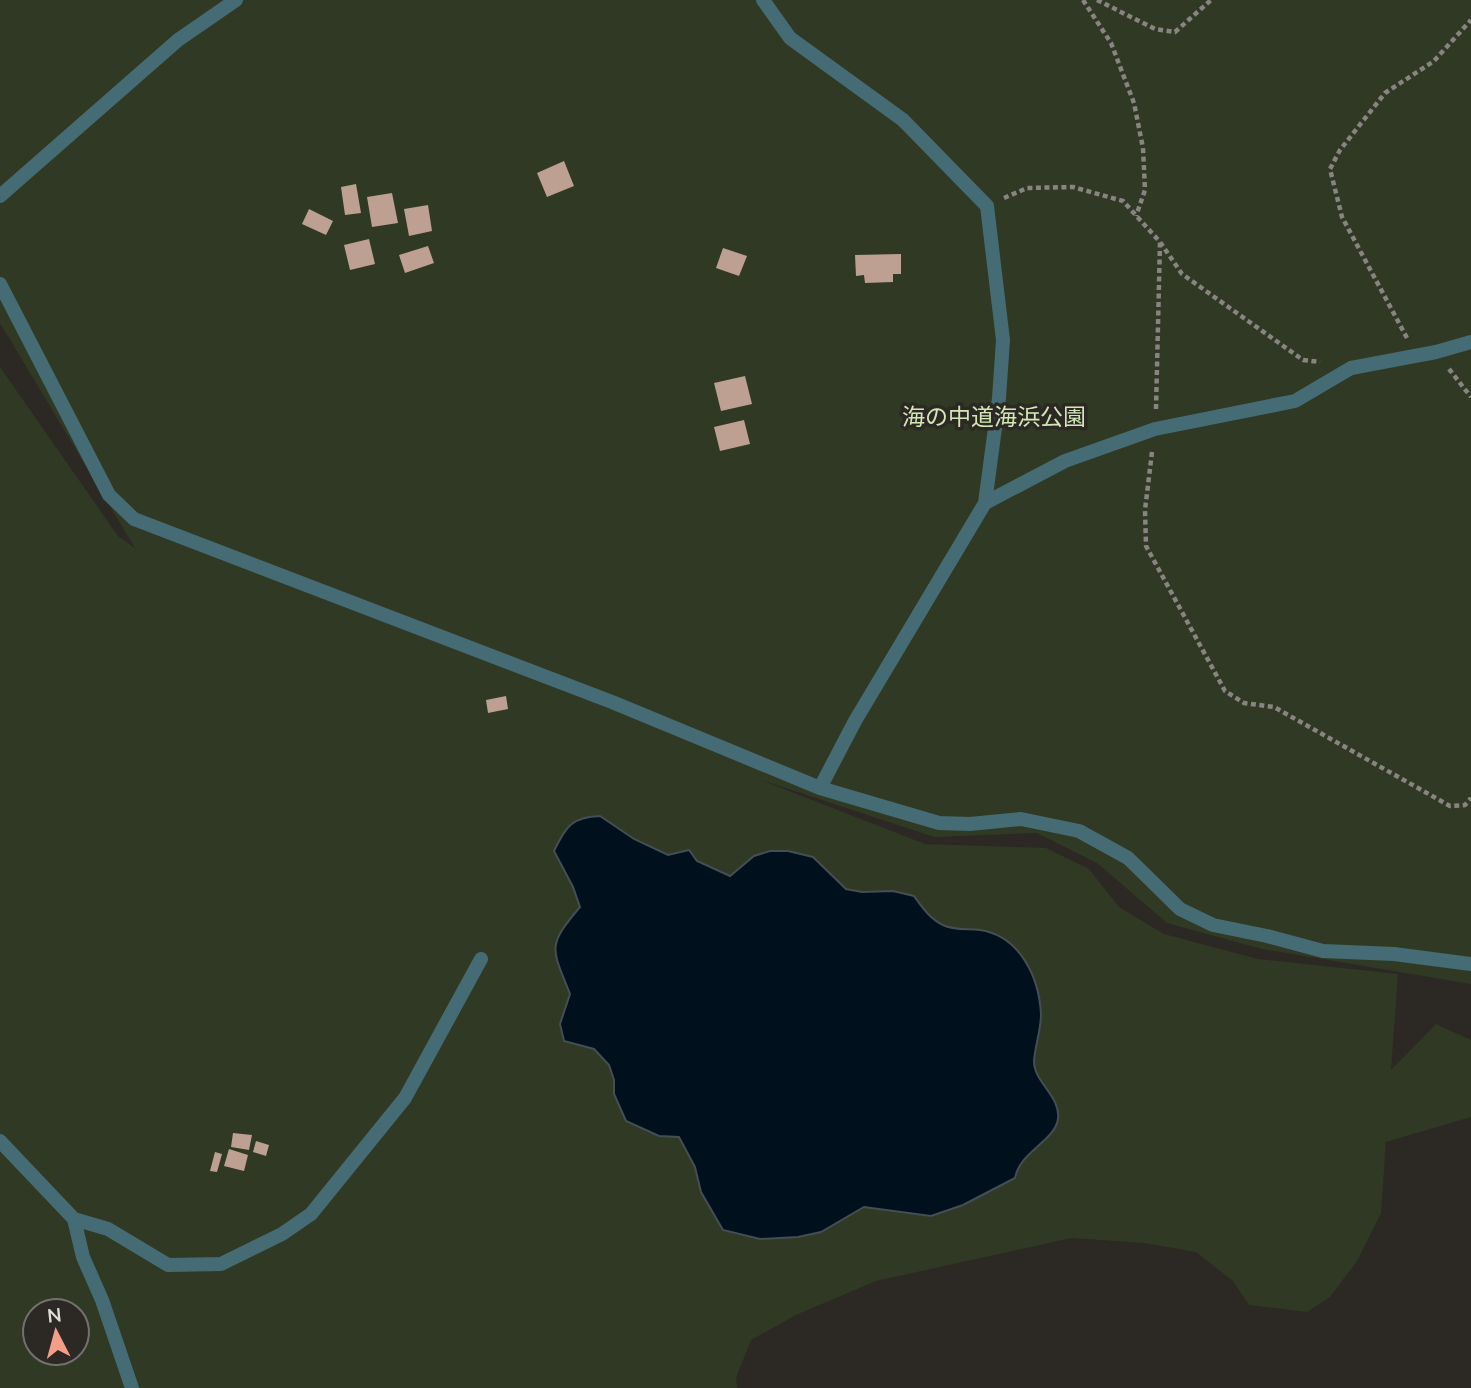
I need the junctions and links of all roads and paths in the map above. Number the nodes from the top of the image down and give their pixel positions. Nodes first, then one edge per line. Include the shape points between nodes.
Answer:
1 (236, 0) edge
2 (763, 0) edge
3 (1083, 0) edge
4 (1097, 0) edge
5 (1210, 0) edge
6 (1471, 20) edge
7 (0, 196) edge
8 (987, 206) junction
9 (1136, 216) junction
10 (1160, 242) junction
11 (0, 284) edge
12 (1471, 342) edge
13 (1436, 352) junction
14 (1421, 355) junction
15 (1350, 368) junction
16 (1471, 397) edge
17 (1155, 429) junction
18 (985, 503) junction
19 (820, 788) junction
20 (1471, 798) edge
21 (481, 959) dead end
22 (1471, 964) edge
23 (0, 1141) edge
24 (74, 1219) junction
25 (132, 1388) edge

1 - 7 lane via 178,40
2 - 8 lane via 790,38 904,120
3 - 9 path via 1111,43 1134,103 1145,190
4 - 5 path via 1155,29 1175,32
6 - 14 path via 1434,61 1385,93 1330,169 1342,217
8 - 9 path via 1027,188 1073,187 1123,201
8 - 18 lane via 1003,340
9 - 10 path
10 - 15 path via 1182,274 1303,360
10 - 17 path
11 - 19 lane via 109,495 134,519 612,702
12 - 13 lane
13 - 14 lane
13 - 16 path
14 - 15 lane
15 - 17 lane via 1295,401
17 - 18 lane via 1065,461
17 - 20 path via 1145,510 1146,546 1225,691 1244,703 1274,707 1450,806 1465,805
18 - 19 lane
19 - 22 lane via 939,823 1021,819 1079,831 1128,858 1180,909 1213,925 1323,951
21 - 24 lane via 405,1098 311,1214 282,1234 221,1264 168,1265 108,1229
23 - 24 lane
24 - 25 lane via 83,1257

